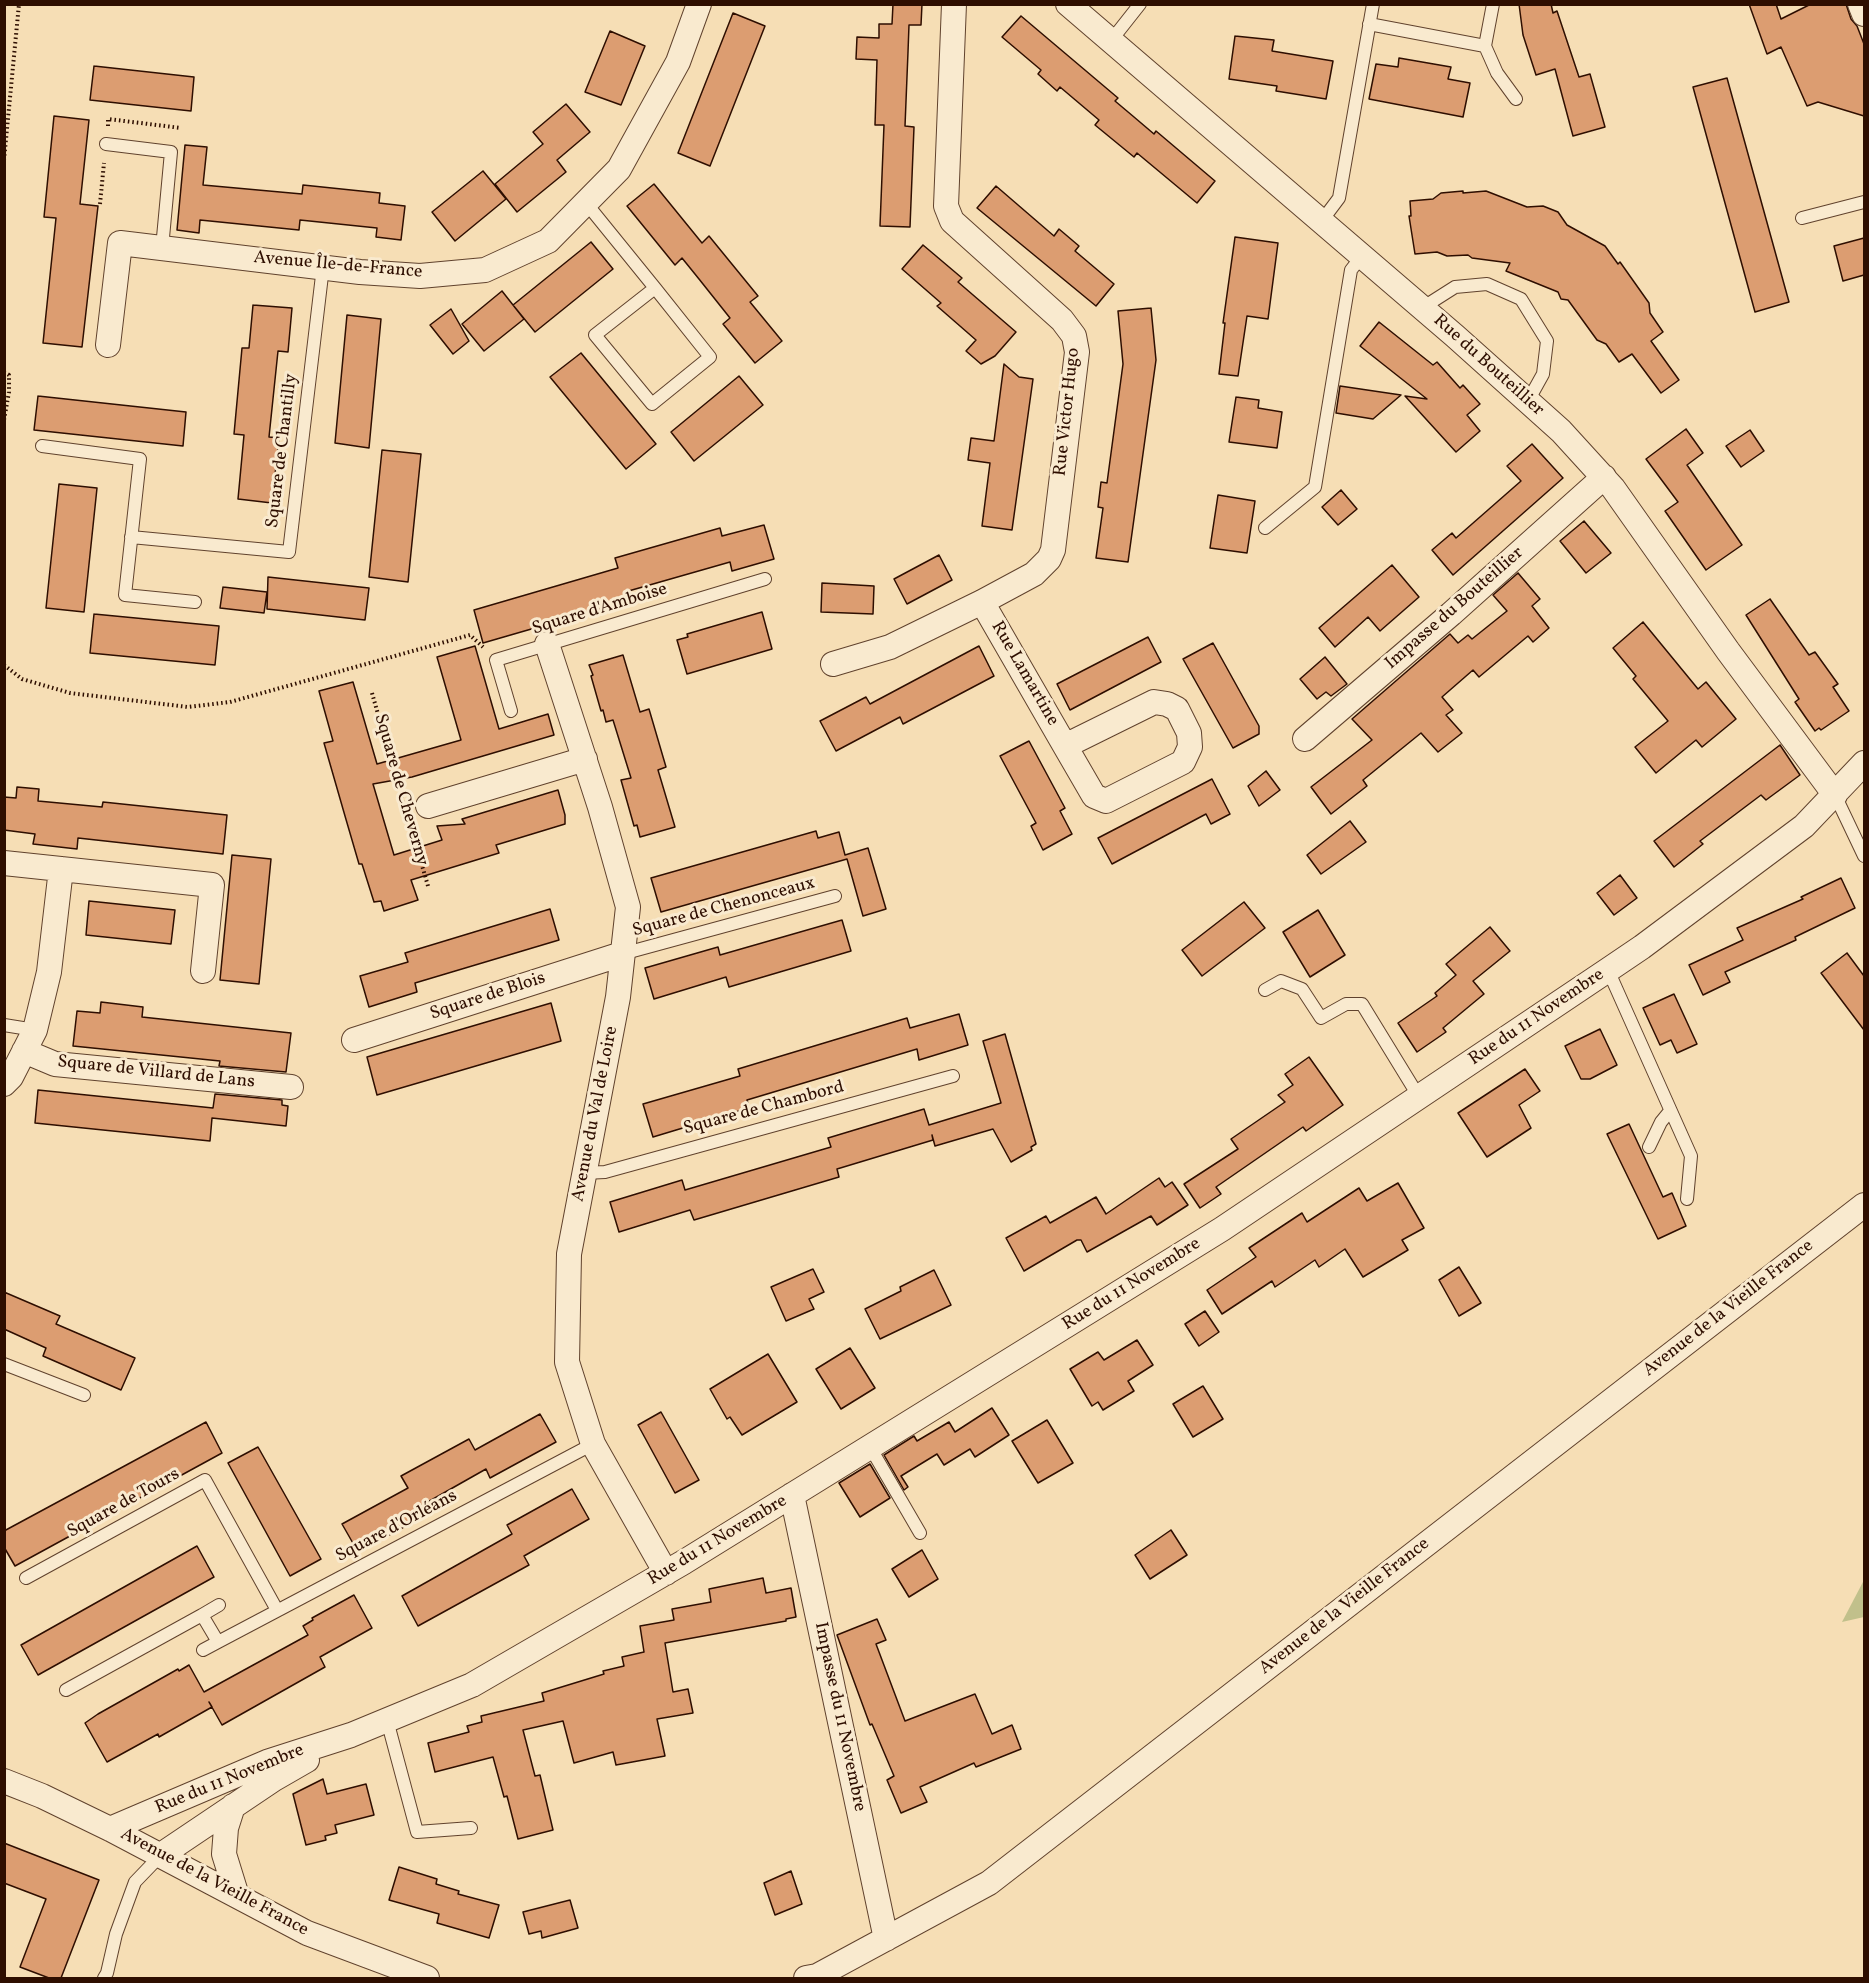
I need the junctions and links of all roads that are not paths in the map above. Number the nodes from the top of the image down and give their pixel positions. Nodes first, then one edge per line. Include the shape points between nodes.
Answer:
1 (699, 4) edge
2 (954, 4) edge
3 (1068, 4) edge
4 (1140, 4) edge
5 (1372, 4) edge
6 (1494, 4) edge
7 (1860, 4) edge
8 (1864, 15) edge
9 (1369, 24) junction
10 (1110, 42) junction
11 (1485, 46) junction
12 (1516, 99) dead end
13 (106, 144) dead end
14 (1864, 202) edge
15 (586, 203) junction
16 (1802, 218) dead end
17 (1321, 222) junction
18 (162, 248) junction
19 (1362, 256) junction
20 (323, 267) junction
21 (655, 288) junction
22 (1422, 308) junction
23 (108, 345) dead end
24 (1528, 401) junction
25 (42, 446) dead end
26 (1604, 477) junction
27 (1265, 528) dead end
28 (131, 537) junction
29 (765, 579) dead end
30 (195, 602) dead end
31 (982, 602) junction
32 (547, 644) junction
33 (833, 664) dead end
34 (511, 711) dead end
35 (1305, 739) dead end
36 (1065, 746) junction
37 (585, 759) junction
38 (1864, 763) edge
39 (1835, 795) junction
40 (417, 810) road end
41 (1864, 856) edge
42 (4, 863) edge
43 (61, 869) junction
44 (835, 896) dead end
45 (622, 954) junction
46 (1608, 970) junction
47 (203, 971) dead end
48 (1265, 990) dead end
49 (4, 1025) edge
50 (35, 1029) junction
51 (354, 1040) dead end
52 (24, 1051) junction
53 (953, 1076) dead end
54 (4, 1084) edge
55 (291, 1087) dead end
56 (1419, 1097) junction
57 (1670, 1111) junction
58 (1649, 1147) dead end
59 (584, 1173) junction
60 (1687, 1199) dead end
61 (1864, 1204) edge
62 (4, 1364) edge
63 (84, 1395) dead end
64 (593, 1444) junction
65 (870, 1447) junction
66 (792, 1495) junction
67 (920, 1533) dead end
68 (666, 1573) junction
69 (26, 1578) dead end
70 (219, 1605) dead end
71 (277, 1610) junction
72 (202, 1616) junction
73 (218, 1642) junction
74 (203, 1650) dead end
75 (66, 1690) dead end
76 (387, 1720) junction
77 (351, 1735) junction
78 (4, 1781) edge
79 (233, 1806) junction
80 (471, 1828) dead end
81 (110, 1829) junction
82 (160, 1855) junction
83 (237, 1896) junction
84 (886, 1939) junction
85 (104, 1978) edge
86 (427, 1978) edge
87 (806, 1978) edge

1 - 15 street, Avenue Île-de-France via 678,62 619,169
2 - 31 street, Rue Victor Hugo via 946,206 952,221 1062,320 1074,336 1077,352 1053,550 1034,574
3 - 10 street, Rue du Bouteillier
4 - 10 lane
5 - 9 lane
6 - 11 lane
7 - 8 street
9 - 11 lane
9 - 17 lane via 1339,198
10 - 17 street, Rue du Bouteillier
11 - 12 lane via 1497,73
13 - 18 lane via 171,152
14 - 16 lane
15 - 20 street, Avenue Île-de-France via 548,241 485,270 420,276
15 - 21 lane
17 - 19 street, Rue du Bouteillier
18 - 20 street, Avenue Île-de-France
18 - 23 street, Avenue Île-de-France via 120,243
19 - 22 street, Rue du Bouteillier
19 - 27 lane via 1351,270 1315,488
20 - 28 lane, Square de Chantilly via 289,552
21 - 21 lane via 710,357 652,404 596,335
22 - 24 street, Rue du Bouteillier
22 - 24 lane via 1455,287 1487,284 1521,299 1547,341 1543,375
24 - 26 street, Rue du Bouteillier
25 - 28 lane via 140,459
26 - 35 street, Impasse du Bouteillier
26 - 39 street, Rue du Bouteillier
28 - 30 lane via 124,595
29 - 32 lane, Square d'Amboise
31 - 33 street, Rue Victor Hugo via 890,647
31 - 36 street, Rue Lamartine
32 - 34 lane, Square d'Amboise via 496,660
32 - 37 street, Avenue du Val de Loire
36 - 36 street, Rue Lamartine via 1094,796 1106,801 1182,762 1190,747 1189,733 1177,709 1154,702
37 - 40 street, Square de Cheverny
37 - 45 street, Avenue du Val de Loire via 628,907
38 - 39 street, Rue du 11 Novembre
39 - 41 lane
39 - 46 street, Rue du 11 Novembre via 1804,826
42 - 43 street
43 - 47 street via 212,885
43 - 50 street via 49,972
44 - 45 lane, Square de Chenonceaux
45 - 51 street, Square de Blois
45 - 59 street, Avenue du Val de Loire via 618,998
46 - 56 street, Rue du 11 Novembre
46 - 57 lane
48 - 56 lane via 1281,981 1302,989 1321,1018 1346,1004 1362,1004
49 - 50 lane
50 - 52 street
52 - 54 street
52 - 55 street, Square de Villard de Lans via 56,1064
53 - 59 lane, Square de Chambord via 605,1172
56 - 65 street, Rue du 11 Novembre via 1222,1229
57 - 58 lane
57 - 60 lane via 1691,1156
59 - 64 street, Avenue du Val de Loire via 569,1254 567,1362
61 - 84 street, Avenue de la Vieille France via 989,1883
62 - 63 lane
64 - 68 street, Avenue du Val de Loire
64 - 71 lane, Square d'Orléans
65 - 66 street, Rue du 11 Novembre
65 - 67 lane
66 - 68 street, Rue du 11 Novembre
66 - 84 street, Impasse du 11 Novembre
68 - 76 street, Rue du 11 Novembre via 472,1685
69 - 71 lane, Square de Tours via 205,1480
70 - 72 lane
71 - 73 lane, Square d'Orléans
72 - 73 lane
72 - 75 lane
73 - 74 lane, Square d'Orléans
76 - 77 street, Rue du 11 Novembre
76 - 80 lane via 417,1832
77 - 79 street, Rue du 11 Novembre
77 - 81 street, Rue du 11 Novembre via 267,1762
78 - 81 street, Avenue de la Vieille France
79 - 82 street, Rue du 11 Novembre
79 - 83 street via 224,1854
81 - 82 street, Avenue de la Vieille France
82 - 83 street, Avenue de la Vieille France
82 - 85 lane via 135,1882
83 - 86 street, Avenue de la Vieille France via 307,1933
84 - 87 street, Avenue de la Vieille France via 817,1976

